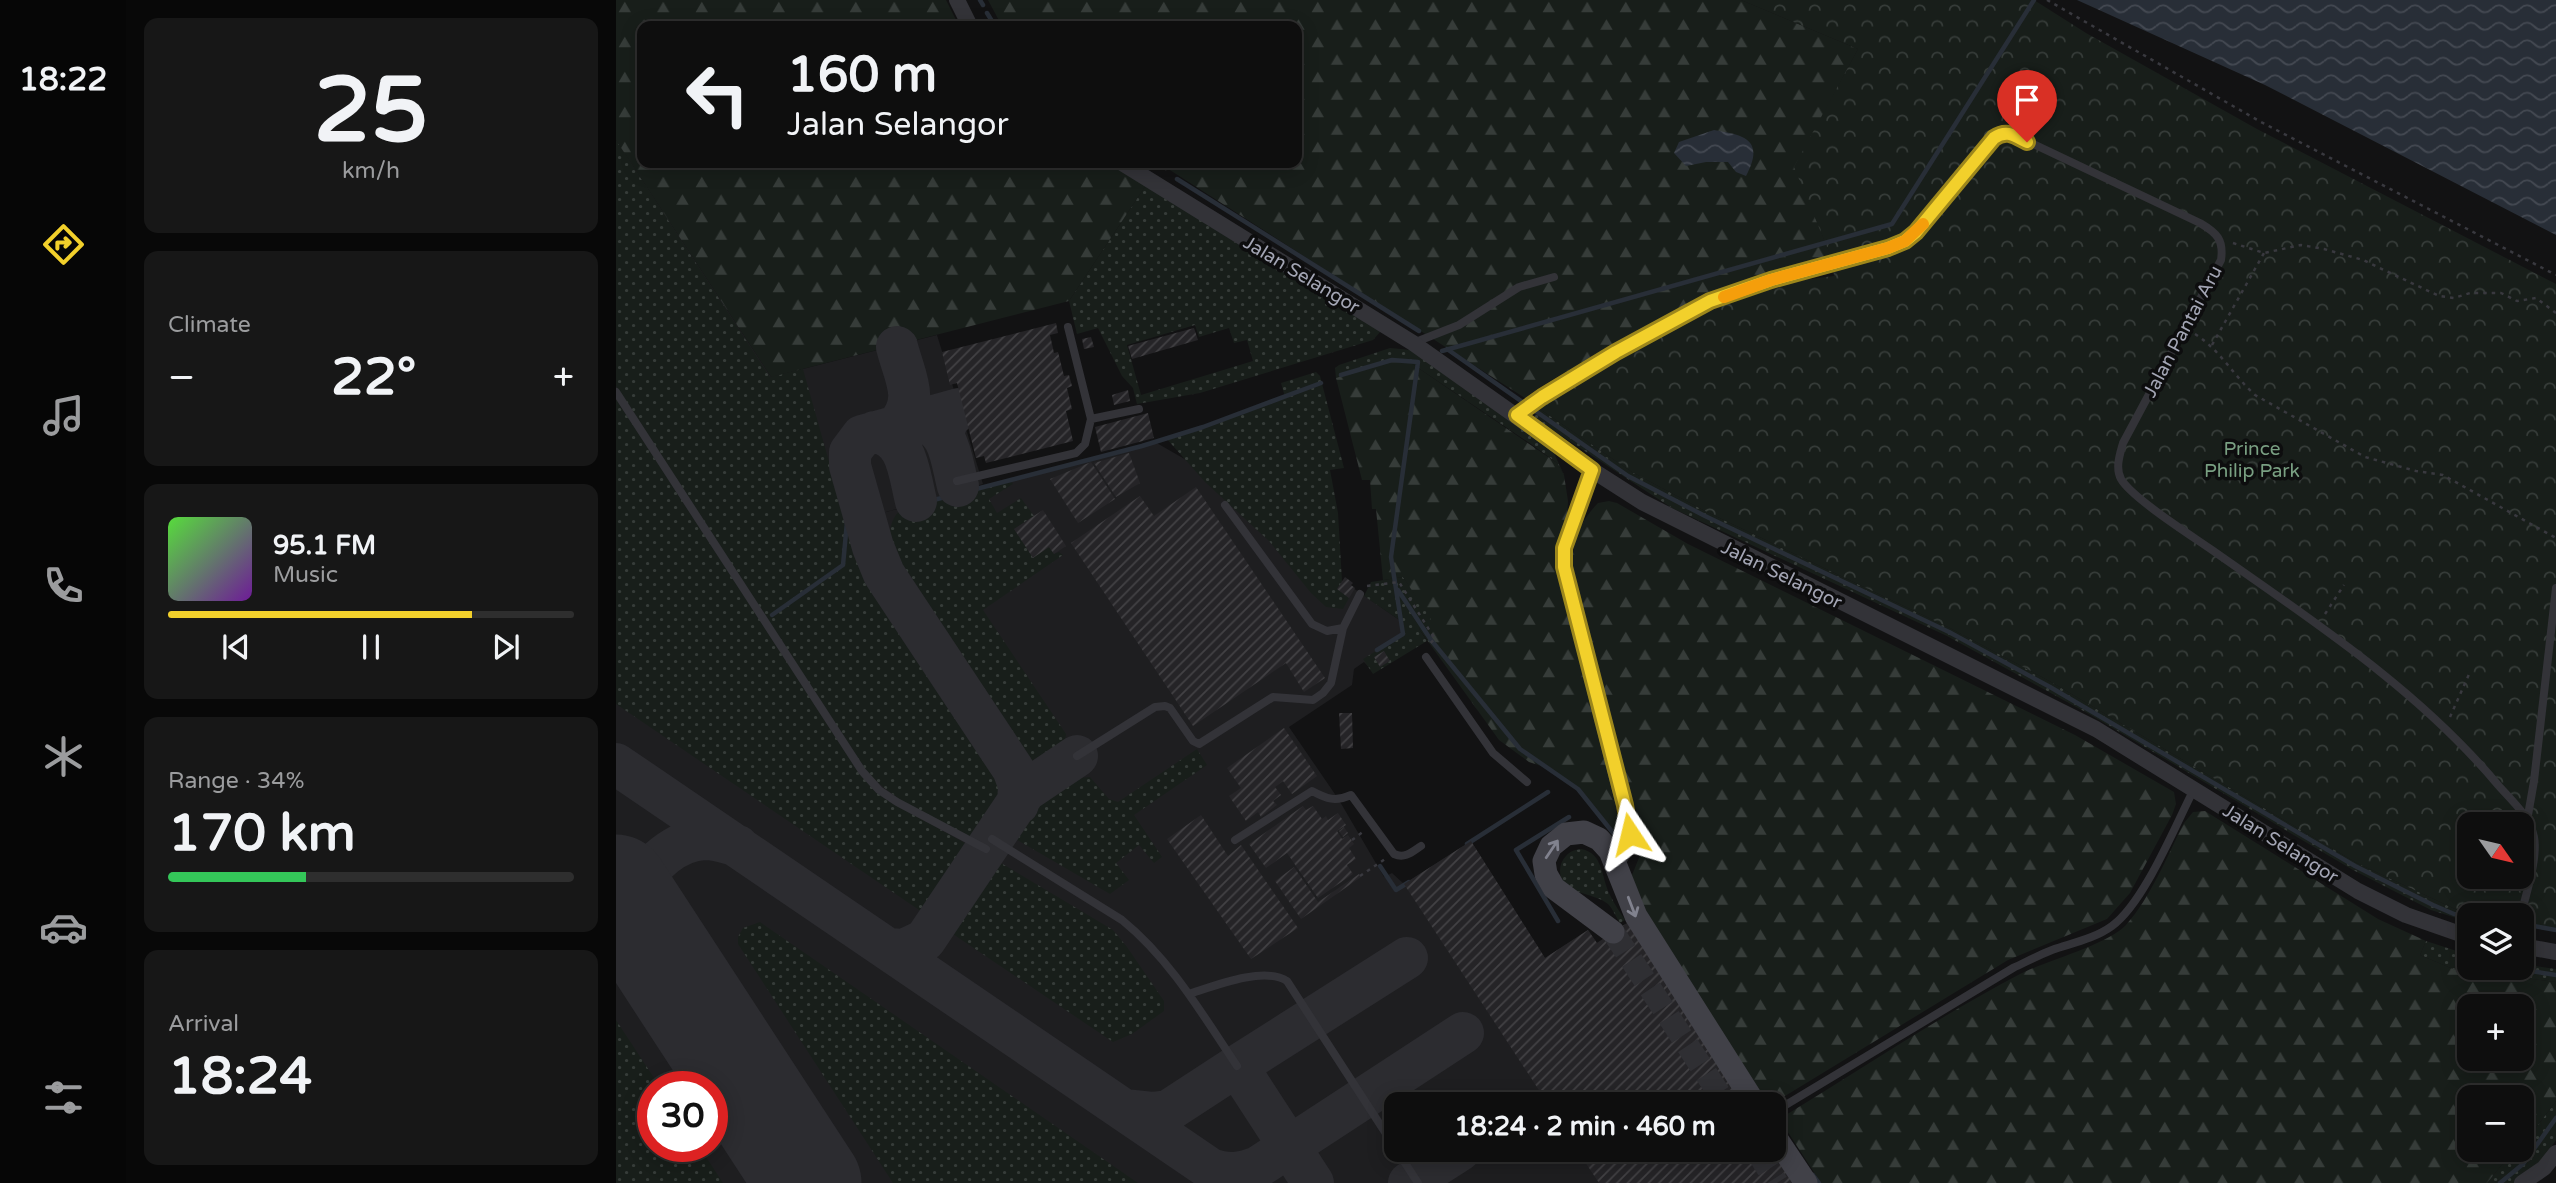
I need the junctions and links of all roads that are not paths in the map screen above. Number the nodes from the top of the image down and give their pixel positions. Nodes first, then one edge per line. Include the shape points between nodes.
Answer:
1 (957, 0) edge
2 (968, 21) edge
3 (1130, 168) edge
4 (1554, 277) dead end
5 (1068, 327) dead end
6 (1413, 343) junction
7 (616, 392) edge
8 (1139, 409) dead end
9 (1517, 415) junction
10 (1091, 419) junction
11 (1592, 470) junction
12 (957, 481) dead end
13 (1225, 505) dead end
14 (2556, 588) edge
15 (1360, 590) road end
16 (1343, 628) junction
17 (1426, 657) dead end
18 (1077, 757) dead end
19 (1527, 782) dead end
20 (2194, 789) junction
21 (2520, 812) edge
22 (2529, 812) edge
23 (992, 839) dead end
24 (1235, 840) dead end
25 (1422, 846) dead end
26 (986, 849) dead end
27 (1615, 865) junction
28 (1614, 932) tunnel mouth
29 (2457, 933) edge
30 (2534, 948) edge
31 (2556, 952) edge
32 (1189, 994) junction
33 (1237, 1066) dead end
34 (1747, 1092) edge
35 (1786, 1105) edge
36 (1786, 1153) edge
37 (2556, 1153) edge
38 (1418, 1183) edge
39 (1806, 1183) edge
40 (2522, 1183) edge

1 - 2 street
3 - 6 street, Jalan Selangor
4 - 6 lane via 1519,287 1459,325
5 - 10 lane
6 - 9 street, Jalan Selangor
7 - 26 lane via 862,771 897,802
8 - 10 lane
9 - 11 street, Jalan Selangor
9 - 21 lane, Jalan Pantai Aru via 1616,352 1710,301 1905,241 2001,133 2008,132 2200,223 2220,238 2221,260 2123,443 2119,476 2127,487 2400,688 2479,761
10 - 12 lane via 1085,444 1076,453
11 - 20 street, Jalan Selangor via 1692,529 2096,729
11 - 27 street via 1564,548 1564,567 1629,825 1629,842
13 - 16 lane via 1311,624 1327,631
14 - 22 lane
15 - 16 lane
16 - 18 lane via 1331,683 1313,700 1273,697 1199,744 1170,708 1162,705
17 - 19 lane via 1493,753
20 - 29 street, Jalan Selangor via 2358,891
20 - 35 lane via 2149,876 2112,926 2013,968
23 - 32 lane via 1122,920 1161,955
24 - 25 lane via 1312,791 1339,800 1351,794 1394,854 1408,855
28 -> 27 main road via 1554,888 1544,861 1551,846 1566,834 1584,832 1599,839
27 -> 34 main road via 1636,916
30 - 31 street
32 - 33 lane
32 - 38 lane via 1246,978 1276,976 1287,981
36 - 39 main road
37 - 40 street

